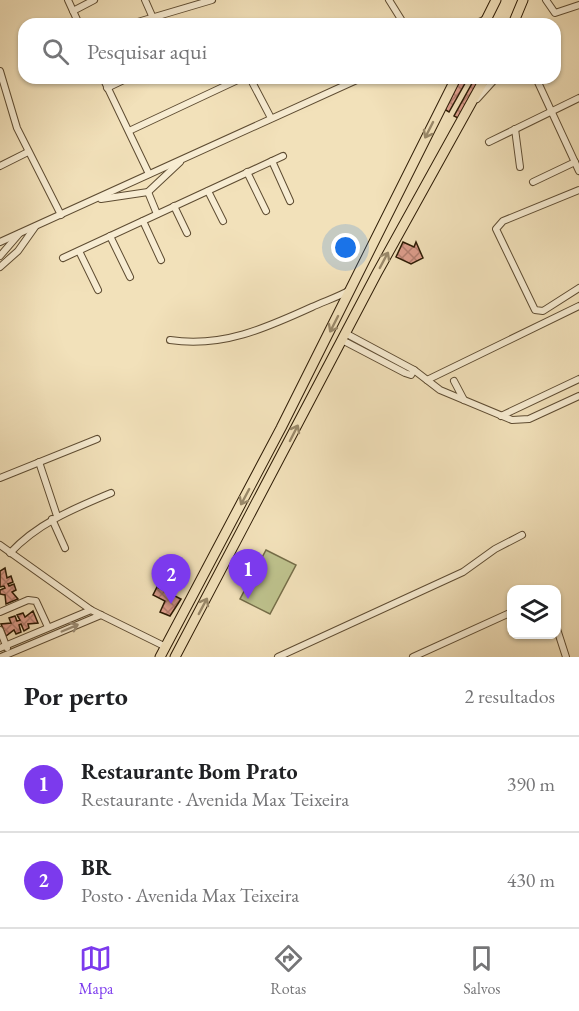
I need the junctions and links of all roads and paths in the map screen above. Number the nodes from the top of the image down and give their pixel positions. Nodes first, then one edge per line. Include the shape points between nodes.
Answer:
1 (68, 0) edge
2 (94, 0) edge
3 (146, 0) edge
4 (212, 0) edge
5 (389, 0) edge
6 (496, 0) edge
7 (523, 0) edge
8 (546, 0) edge
9 (199, 2) edge
10 (579, 5) edge
11 (73, 11) junction
12 (76, 18) edge
13 (153, 18) joint
14 (400, 18) edge
15 (487, 18) edge
16 (516, 18) edge
17 (0, 70) edge
18 (105, 84) edge
19 (115, 84) edge
20 (229, 84) edge
21 (253, 84) edge
22 (348, 84) edge
23 (453, 84) edge
24 (482, 84) edge
25 (490, 84) edge
26 (539, 84) edge
27 (2, 87) edge
28 (107, 88) junction
29 (579, 98) edge
30 (472, 104) junction
31 (551, 111) junction
32 (271, 118) junction
33 (516, 129) junction
34 (129, 131) junction
35 (489, 142) dead end
36 (28, 152) junction
37 (283, 156) dead end
38 (186, 157) junction
39 (272, 161) junction
40 (575, 162) junction
41 (0, 166) edge
42 (520, 167) dead end
43 (579, 171) edge
44 (247, 172) junction
45 (149, 174) junction
46 (533, 182) dead end
47 (579, 190) edge
48 (208, 191) junction
49 (148, 192) junction
50 (91, 201) junction
51 (290, 201) dead end
52 (174, 206) junction
53 (267, 211) dead end
54 (158, 214) junction
55 (61, 215) junction
56 (142, 221) junction
57 (222, 221) dead end
58 (35, 226) junction
59 (19, 233) junction
60 (187, 233) dead end
61 (110, 236) junction
62 (0, 242) edge
63 (79, 251) junction
64 (0, 256) edge
65 (63, 258) dead end
66 (161, 260) dead end
67 (0, 267) edge
68 (130, 278) dead end
69 (579, 288) edge
70 (98, 290) dead end
71 (351, 290) junction
72 (579, 306) edge
73 (344, 336) junction
74 (170, 340) dead end
75 (424, 379) junction
76 (579, 379) edge
77 (454, 381) dead end
78 (579, 396) edge
79 (464, 401) junction
80 (501, 416) junction
81 (97, 439) dead end
82 (39, 462) junction
83 (0, 478) edge
84 (111, 493) dead end
85 (54, 518) junction
86 (522, 536) dead end
87 (0, 545) edge
88 (65, 548) dead end
89 (10, 553) junction
90 (91, 610) junction
91 (0, 612) edge
92 (507, 614) edge
93 (100, 615) junction
94 (48, 627) junction
95 (0, 630) edge
96 (560, 639) edge
97 (3, 646) edge
98 (165, 647) junction
99 (10, 655) edge
100 (1, 657) edge
101 (160, 657) edge
102 (175, 657) edge
103 (278, 657) edge
104 (413, 657) edge
105 (566, 657) edge

1 - 11 street
2 - 11 street
3 - 13 street
4 - 9 street
5 - 14 street
6 - 15 main road
7 - 16 main road
8 - 10 street via 555,13
9 - 13 street
11 - 12 street
17 - 27 street
18 - 28 street
19 - 28 street
20 - 34 street
21 - 32 street
22 - 32 street
23 -> 71 main road
24 - 30 main road
25 - 30 street
26 - 31 street
27 - 36 street
28 - 34 street
29 - 31 street
73 -> 30 main road
31 - 33 street
31 - 40 street
32 - 38 street
33 - 35 street
33 - 42 street
34 - 45 street
36 - 41 street
36 - 55 street
37 - 39 street
38 - 45 street
38 - 49 street
39 - 44 street
39 - 51 street
40 - 43 street
40 - 46 street
44 - 48 street
44 - 53 street
45 - 50 street
47 - 69 street via 496,226 535,310 540,312
48 - 52 street
48 - 57 street
49 - 50 street
49 - 54 street
50 - 55 street
52 - 54 street
52 - 60 street
54 - 56 street
55 - 58 street
56 - 61 street
56 - 66 street
58 - 59 street
58 - 67 street via 18,251
59 - 62 street
59 - 64 street
61 - 63 street
61 - 68 street
63 - 65 street
63 - 70 street
71 - 74 street via 239,337 194,343
71 -> 98 main road
72 - 75 street
73 - 75 street
102 -> 73 main road
75 - 79 street
76 - 80 street
77 - 79 street
78 - 80 street via 522,421
79 - 80 street
81 - 82 street
82 - 83 street
82 - 85 street
84 - 85 street
85 - 88 street
85 - 89 street via 34,530
86 - 103 street via 463,572
87 - 89 street
89 - 90 street
90 - 93 street
90 - 94 street
91 - 94 street via 28,600 36,601
92 - 104 street
93 - 98 street
99 -> 93 street
94 - 97 street
95 - 97 street
96 - 105 street
97 - 99 street
98 - 101 main road
99 - 100 street

